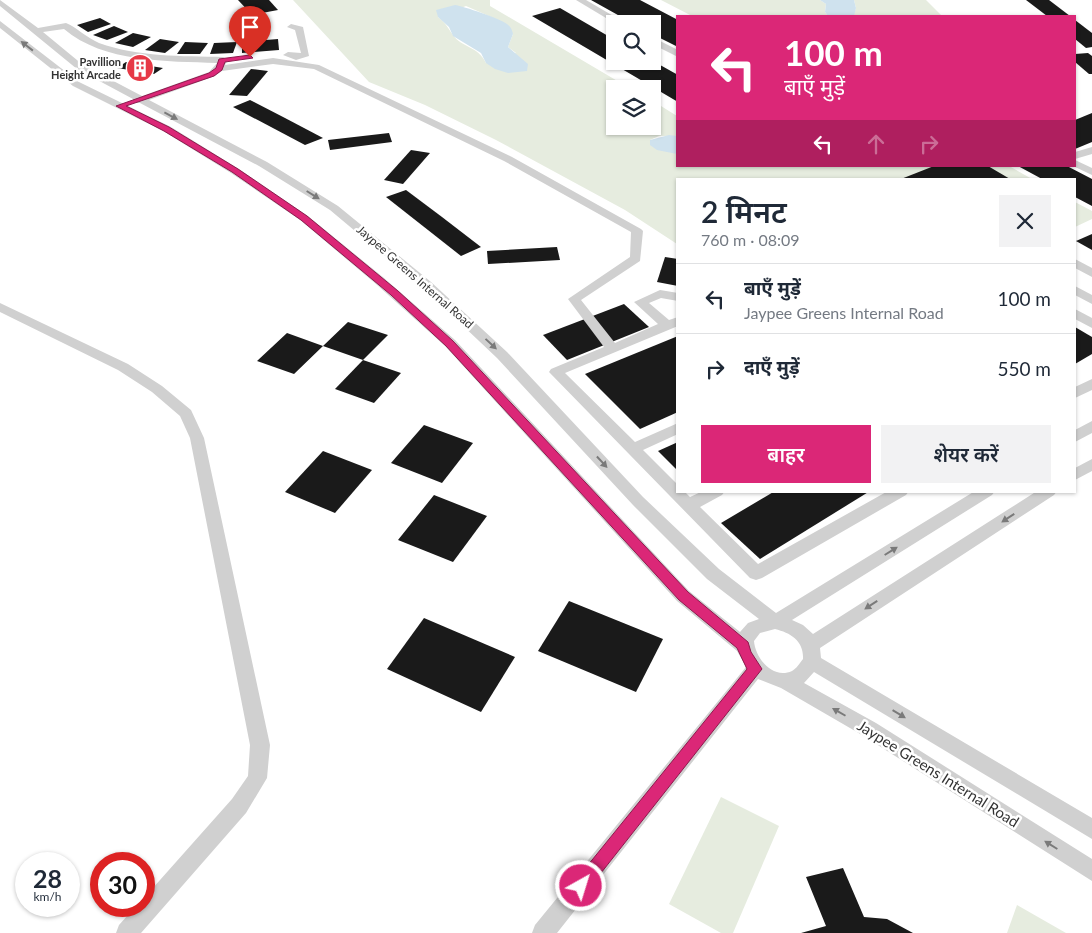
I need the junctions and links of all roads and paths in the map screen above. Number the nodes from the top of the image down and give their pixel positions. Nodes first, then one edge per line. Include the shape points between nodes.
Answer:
1 (580, 0) edge
2 (0, 2) edge
3 (607, 15) edge
4 (0, 24) edge
5 (291, 27) dead end
6 (36, 31) junction
7 (661, 45) edge
8 (676, 53) edge
9 (220, 63) junction
10 (137, 98) junction
11 (117, 104) junction
12 (1092, 150) edge
13 (1076, 156) edge
14 (1076, 163) edge
15 (1092, 172) edge
16 (1076, 264) edge
17 (1092, 273) edge
18 (1076, 291) edge
19 (676, 297) edge
20 (1092, 300) edge
21 (0, 307) edge
22 (1076, 315) edge
23 (672, 323) edge
24 (1092, 324) edge
25 (612, 348) junction
26 (1092, 384) edge
27 (1076, 392) edge
28 (1092, 426) edge
29 (676, 429) edge
30 (1076, 436) edge
31 (633, 449) junction
32 (1092, 464) edge
33 (1076, 473) edge
34 (676, 493) edge
35 (676, 493) edge
36 (712, 493) edge
37 (896, 493) edge
38 (984, 493) edge
39 (1046, 493) edge
40 (689, 506) junction
41 (775, 622) junction
42 (744, 646) junction
43 (812, 653) junction
44 (755, 669) junction
45 (783, 680) junction
46 (1092, 829) edge
47 (1092, 871) edge
48 (127, 933) edge
49 (543, 933) edge

1 - 3 street
2 - 6 street, Jaypee Greens Internal Road
11 -> 4 street, Jaypee Greens Internal Road via 76,84
5 - 9 street via 298,28 306,54 303,56 282,54
6 - 9 street via 66,26 80,37 127,52
6 - 10 street, Jaypee Greens Internal Road via 80,67
7 - 8 street
9 - 10 street
9 - 25 street via 273,61 316,67 508,159 637,231 636,258 574,298
10 - 11 street
10 -> 41 street, Jaypee Greens Internal Road via 263,164 334,208 420,279 502,355 638,501 707,568
11 - 42 street, Jaypee Greens Internal Road via 167,129 235,171 304,218 380,281 450,343 684,596
12 - 13 street
14 - 15 street
16 - 17 street
18 - 20 street
19 - 23 street via 660,294 640,302
21 - 48 street via 123,367 186,413 196,438 260,745 257,778 239,806
22 - 24 street
23 - 25 street
25 - 31 street via 556,372
26 - 27 street
28 - 30 street
29 - 31 street
31 - 35 street
32 - 33 street
34 - 40 street
36 - 40 street
37 - 40 street via 756,573
41 -> 38 street
39 -> 43 street
41 - 42 street via 757,626 746,638
41 - 43 street, Jaypee Greens Internal Road via 796,629
42 - 44 street, Jaypee Greens Internal Road via 745,654
43 - 45 street via 802,675
43 -> 46 street, Jaypee Greens Internal Road
44 - 45 street, Jaypee Greens Internal Road
44 - 49 street
47 -> 45 street, Jaypee Greens Internal Road via 869,729

